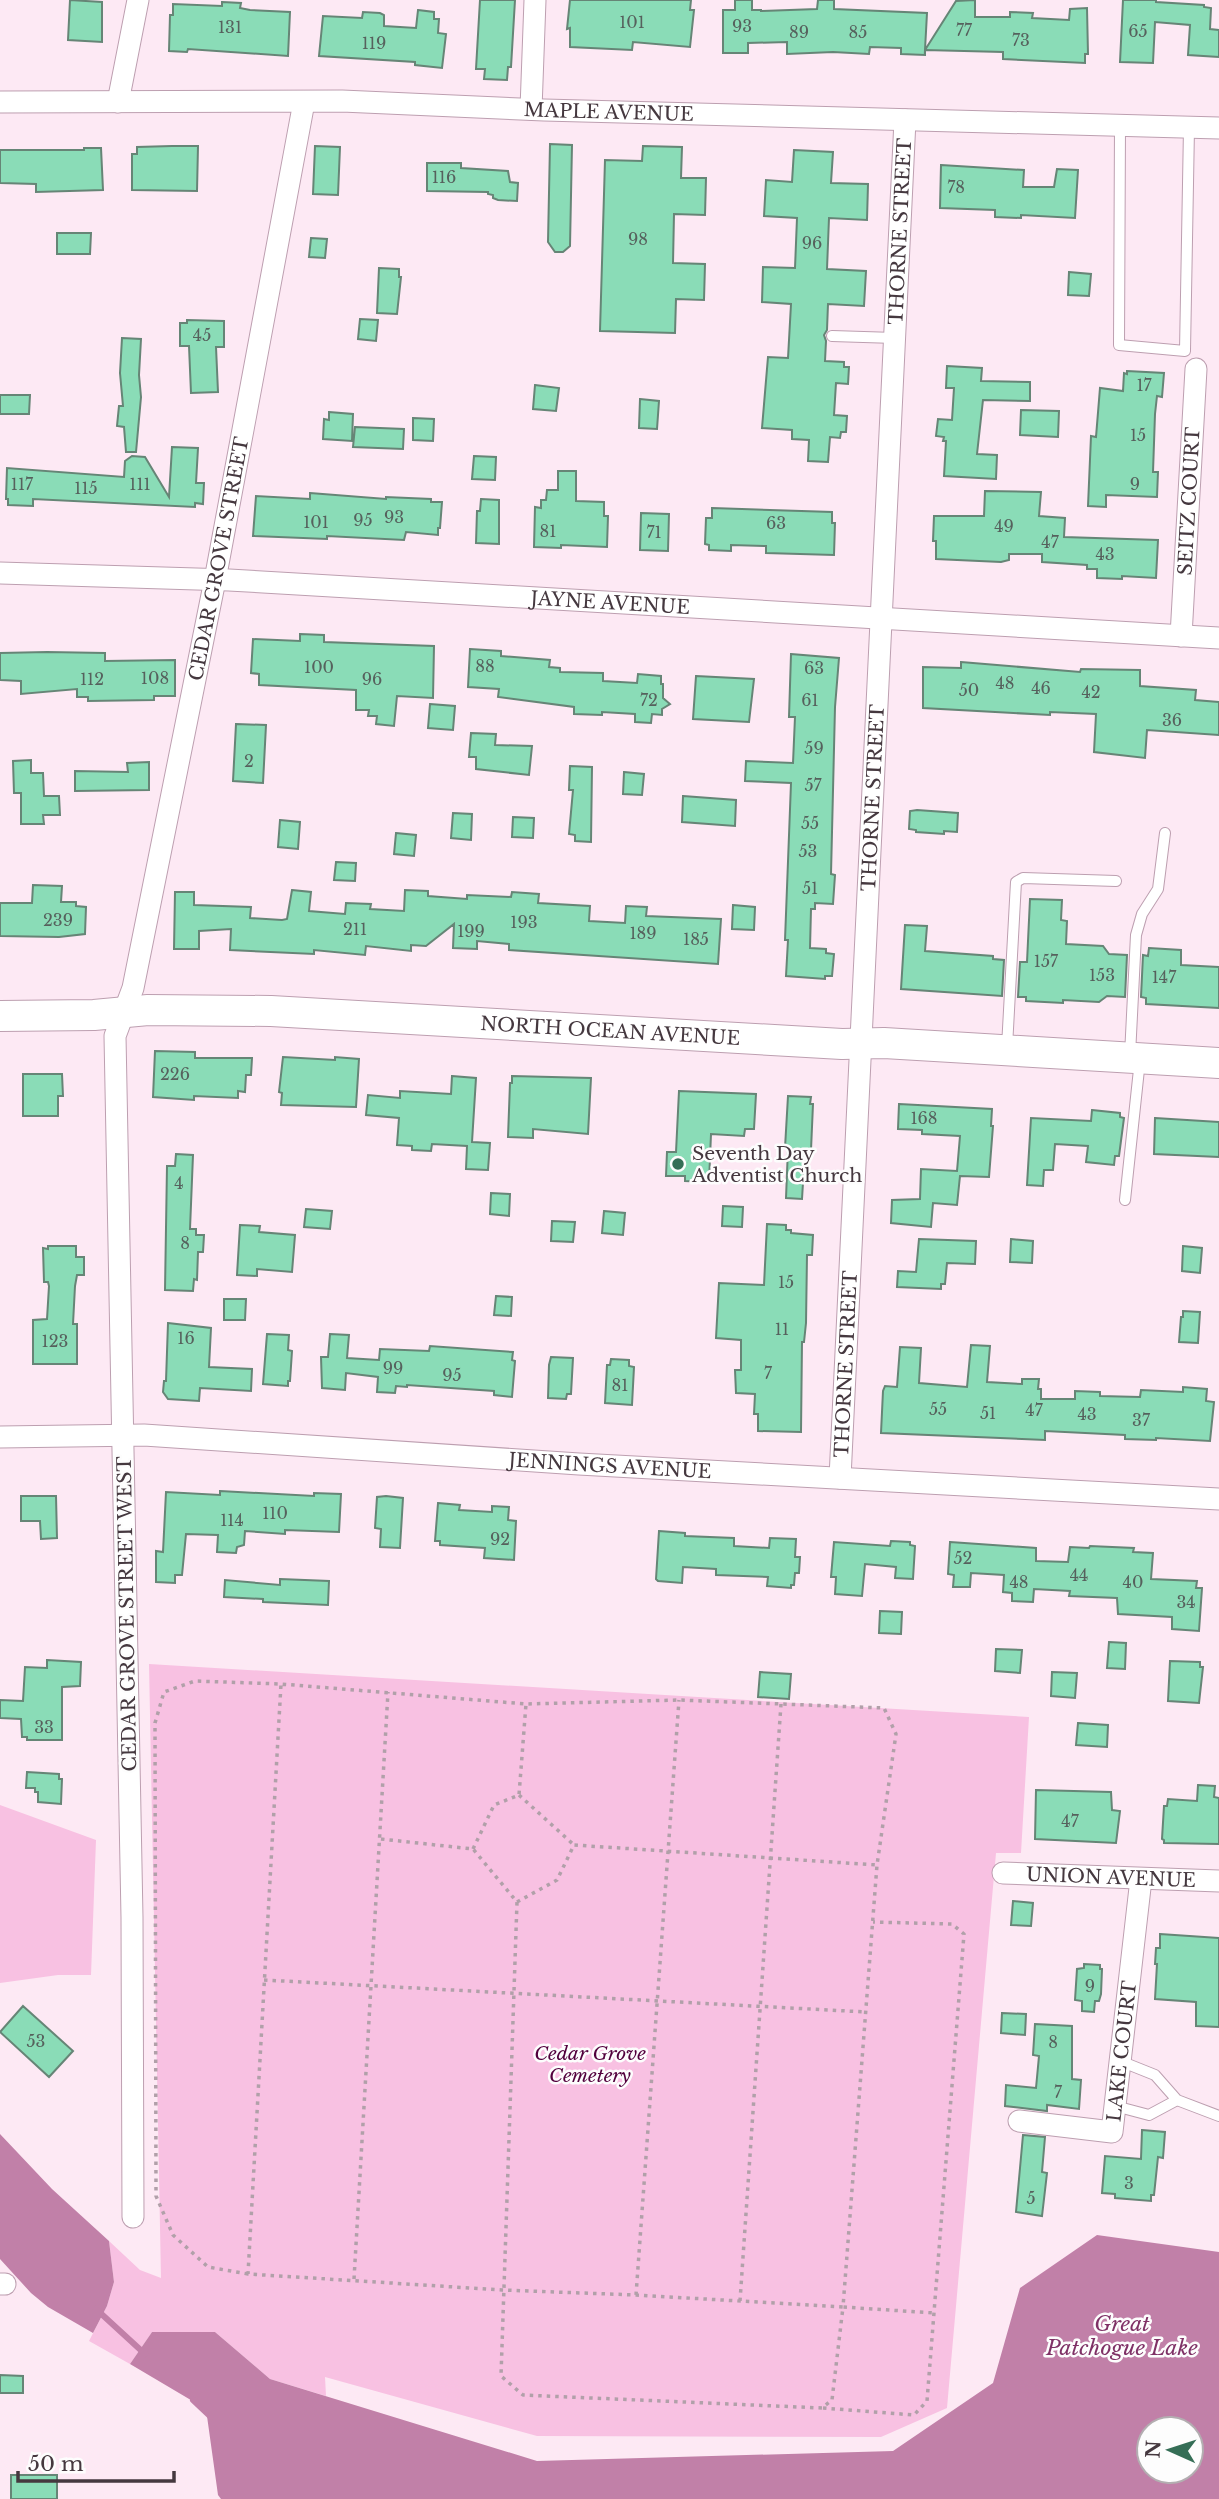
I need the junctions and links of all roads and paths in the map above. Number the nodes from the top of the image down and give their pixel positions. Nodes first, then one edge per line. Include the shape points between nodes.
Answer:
1 (138, 0) edge
2 (535, 0) edge
3 (0, 102) edge
4 (118, 102) junction
5 (304, 102) junction
6 (531, 109) junction
7 (905, 120) junction
8 (1120, 126) junction
9 (1189, 128) junction
10 (1219, 128) edge
11 (832, 336) dead end
12 (895, 338) junction
13 (1196, 369) dead end
14 (0, 573) edge
15 (215, 580) junction
16 (882, 619) junction
17 (1181, 636) junction
18 (1219, 638) edge
19 (1165, 833) dead end
20 (1116, 881) dead end
21 (122, 1013) junction
22 (0, 1016) edge
23 (861, 1043) junction
24 (1007, 1050) junction
25 (1135, 1058) junction
26 (1219, 1063) edge
27 (1125, 1200) dead end
28 (122, 1435) junction
29 (0, 1437) edge
30 (840, 1478) junction
31 (1219, 1499) edge
32 (281, 1684) junction
33 (388, 1692) junction
34 (679, 1700) junction
35 (526, 1703) junction
36 (781, 1704) junction
37 (519, 1796) junction
38 (381, 1839) junction
39 (574, 1845) junction
40 (473, 1849) junction
41 (668, 1851) junction
42 (770, 1858) junction
43 (877, 1865) junction
44 (1003, 1873) dead end
45 (1141, 1879) junction
46 (1219, 1881) edge
47 (517, 1902) junction
48 (873, 1922) junction
49 (264, 1980) junction
50 (372, 1986) junction
51 (514, 1993) junction
52 (658, 2001) junction
53 (760, 2006) junction
54 (866, 2012) junction
55 (1120, 2061) junction
56 (1177, 2100) junction
57 (1115, 2106) junction
58 (1219, 2116) edge
59 (1020, 2121) dead end
60 (133, 2217) dead end
61 (248, 2274) junction
62 (354, 2279) junction
63 (502, 2290) junction
64 (636, 2295) junction
65 (740, 2301) junction
66 (843, 2307) junction
67 (934, 2313) junction
68 (822, 2408) junction

1 - 4 street
2 - 6 street
3 - 4 street, MAPLE AVENUE
4 - 5 street, MAPLE AVENUE
5 - 6 street, MAPLE AVENUE
5 - 15 street, CEDAR GROVE STREET
6 - 7 street, MAPLE AVENUE
7 - 8 street, MAPLE AVENUE
7 - 12 street, THORNE STREET
8 - 9 street, MAPLE AVENUE
8 - 9 lane via 1119,345 1185,351
9 - 10 street, MAPLE AVENUE
11 - 12 lane
12 - 16 street, THORNE STREET
13 - 17 street, SEITZ COURT
14 - 15 street, JAYNE AVENUE
15 - 16 street, JAYNE AVENUE
15 - 21 street, CEDAR GROVE STREET via 133,988
16 - 17 street, JAYNE AVENUE
16 - 23 street, THORNE STREET
17 - 18 street, JAYNE AVENUE
19 - 25 lane via 1158,889 1142,914 1136,935
20 - 24 lane via 1023,877 1016,882
21 - 22 street, NORTH OCEAN AVENUE
21 - 23 street, NORTH OCEAN AVENUE via 271,1011
21 - 28 street, CEDAR GROVE STREET WEST via 115,1036
23 - 24 street, NORTH OCEAN AVENUE
23 - 30 street, THORNE STREET
24 - 25 street, NORTH OCEAN AVENUE
25 - 26 street, NORTH OCEAN AVENUE
25 - 27 lane
28 - 29 street, JENNINGS AVENUE
28 - 30 street, JENNINGS AVENUE
28 - 60 street, CEDAR GROVE STREET WEST via 132,1889
30 - 31 street, JENNINGS AVENUE
32 - 33 path
32 - 49 path
32 - 61 path via 194,1681 164,1692 155,1723 156,2196 173,2235 208,2267
33 - 35 path
33 - 38 path
34 - 35 path
34 - 36 path
34 - 41 path
35 - 37 path
36 - 42 path
36 - 43 path via 884,1708 897,1734
37 - 39 path
37 - 40 path via 494,1805
38 - 40 path
38 - 50 path
39 - 41 path
39 - 47 path via 557,1880
40 - 47 path
41 - 42 path
41 - 52 path
42 - 43 path
42 - 53 path
43 - 48 path
44 - 45 street, UNION AVENUE
45 - 46 street, UNION AVENUE
45 - 55 street, LAKE COURT
47 - 51 path
48 - 54 path
48 - 67 path via 952,1924 964,1934
49 - 50 path
49 - 61 path
50 - 51 path
50 - 62 path
51 - 52 path
51 - 63 path
52 - 53 path
52 - 64 path
53 - 54 path
53 - 65 path
54 - 66 path
55 - 56 lane via 1155,2075
55 - 57 street, LAKE COURT
56 - 57 lane via 1149,2115
56 - 58 lane
57 - 59 street, LAKE COURT via 1112,2132
61 - 62 path
62 - 63 path
63 - 64 path
63 - 68 path via 501,2376 523,2395
64 - 65 path
65 - 66 path
66 - 67 path
66 - 68 path via 832,2400
67 - 68 path via 927,2401 914,2415

